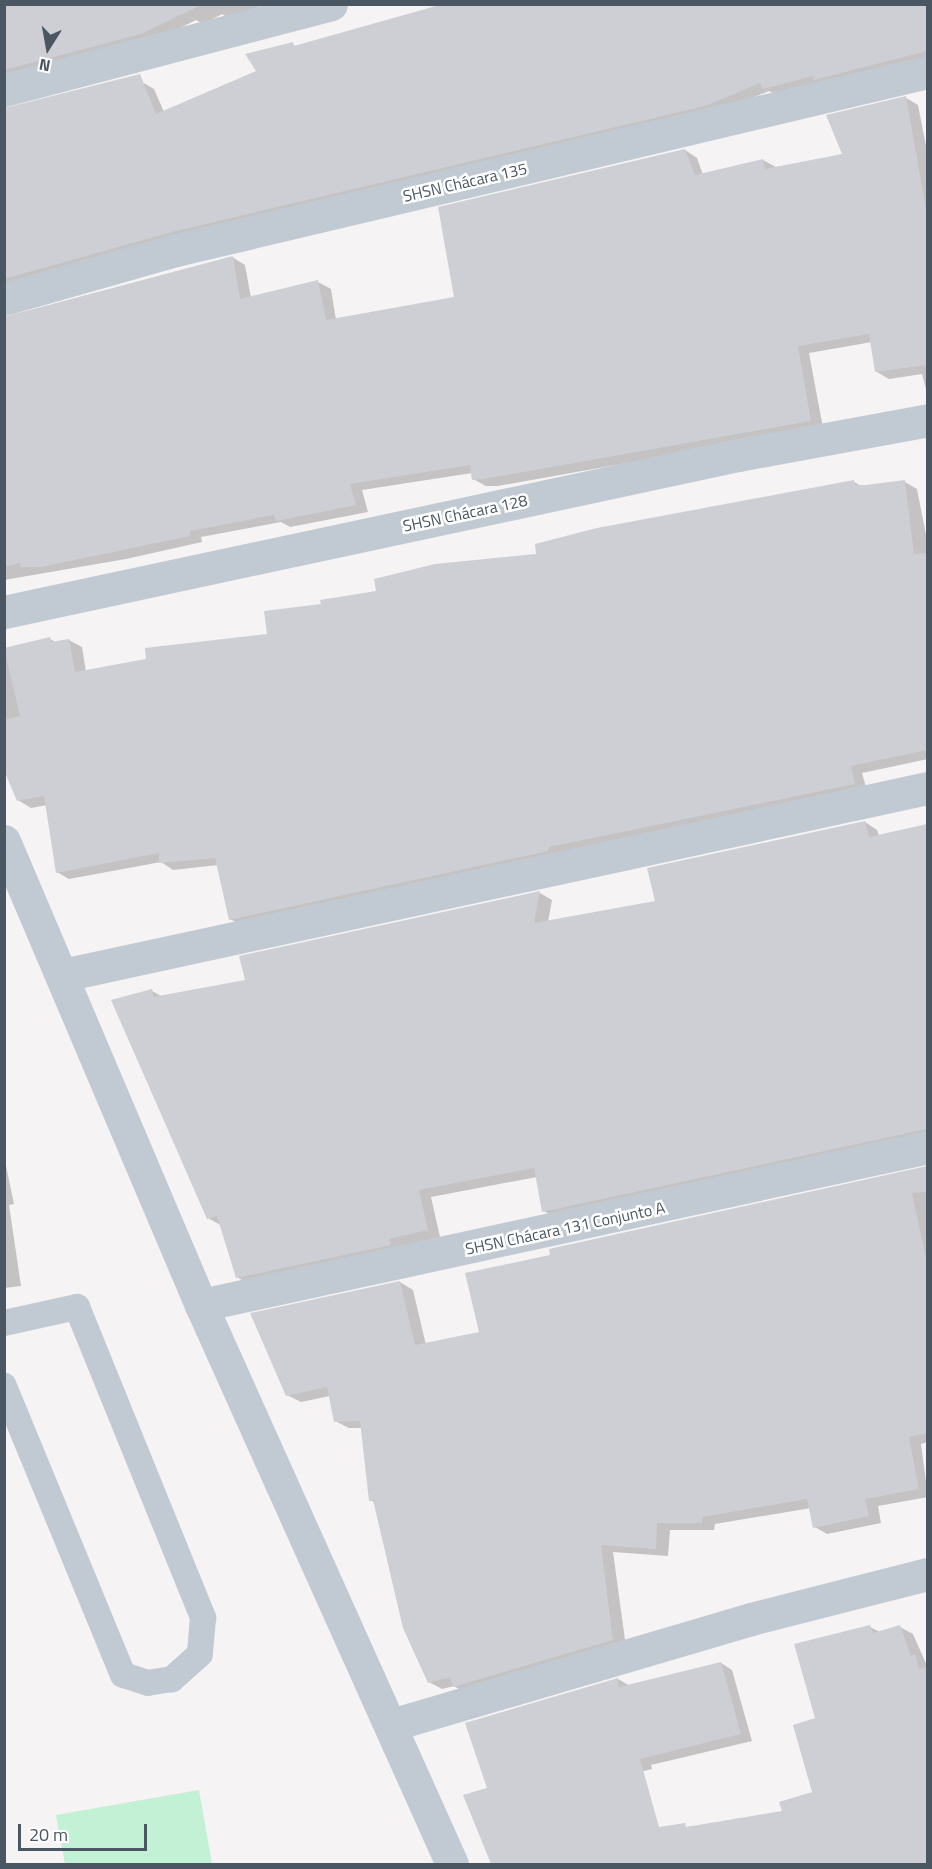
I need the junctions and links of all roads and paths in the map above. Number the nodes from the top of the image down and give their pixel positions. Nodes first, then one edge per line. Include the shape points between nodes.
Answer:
1 (331, 4) edge
2 (927, 72) edge
3 (4, 90) edge
4 (4, 299) edge
5 (927, 420) edge
6 (4, 612) edge
7 (927, 788) edge
8 (4, 841) edge
9 (63, 975) junction
10 (927, 1147) edge
11 (201, 1305) junction
12 (4, 1323) edge
13 (4, 1386) edge
14 (927, 1574) edge
15 (391, 1725) junction
16 (452, 1864) edge

1 - 3 street
2 - 4 street, SHSN Chácara 135 via 176,250
5 - 6 street, SHSN Chácara 128 via 738,454
7 - 9 street
8 - 9 street
9 - 11 street
10 - 11 street, SHSN Chácara 131 Conjunto A
11 - 15 street
12 - 13 lane via 77,1307 203,1618 200,1654 172,1679 148,1683 123,1675
14 - 15 street via 751,1619
15 - 16 street

